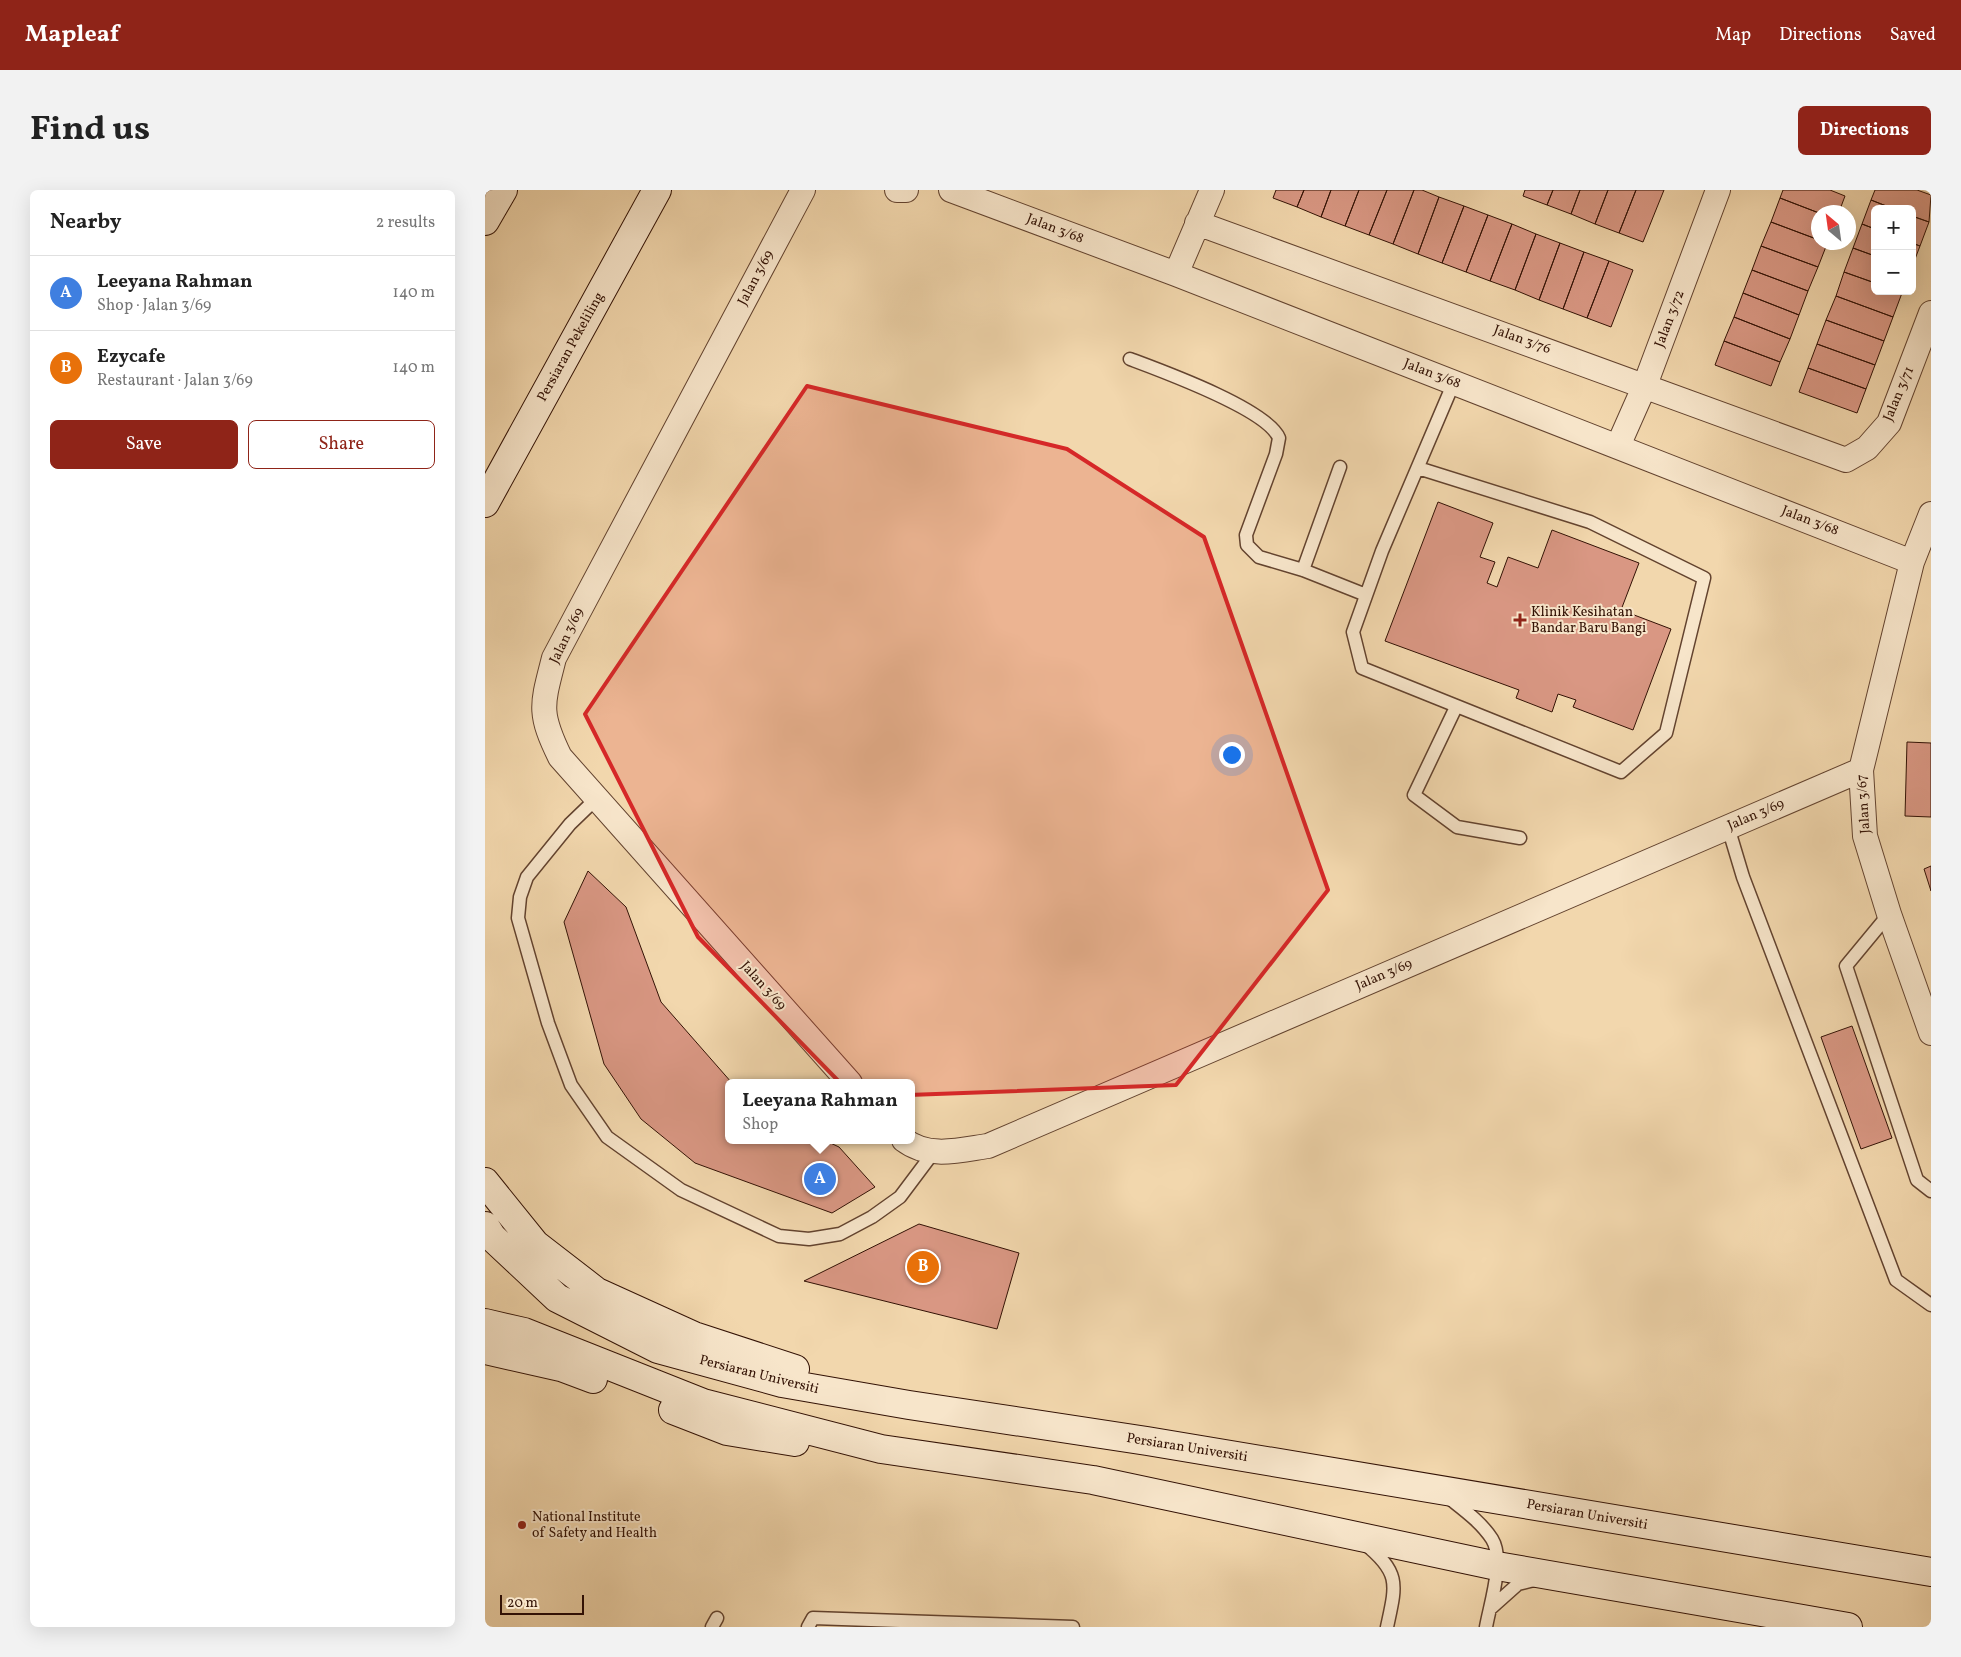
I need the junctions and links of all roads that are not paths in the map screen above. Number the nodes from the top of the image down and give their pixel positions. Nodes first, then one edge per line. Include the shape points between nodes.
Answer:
1 (503, 190) edge
2 (657, 190) edge
3 (803, 190) edge
4 (897, 190) edge
5 (906, 190) edge
6 (951, 190) edge
7 (1212, 190) edge
8 (1719, 190) edge
9 (485, 221) edge
10 (1197, 223) junction
11 (1176, 274) junction
12 (1931, 313) edge
13 (1130, 359) dead end
14 (1453, 382) junction
15 (1645, 385) junction
16 (1618, 446) junction
17 (1846, 460) joint
18 (1340, 467) dead end
19 (1418, 468) junction
20 (485, 503) edge
21 (1931, 514) edge
22 (1912, 562) junction
23 (1303, 570) junction
24 (1366, 596) junction
25 (1456, 707) junction
26 (1861, 770) junction
27 (597, 798) junction
28 (1727, 827) junction
29 (1520, 838) dead end
30 (1889, 914) junction
31 (1931, 1033) edge
32 (846, 1079) edge
33 (910, 1144) edge
34 (933, 1153) junction
35 (485, 1182) edge
36 (1931, 1191) edge
37 (485, 1226) edge
38 (1931, 1305) edge
39 (485, 1323) edge
40 (485, 1350) edge
41 (909, 1406) junction
42 (881, 1449) junction
43 (1440, 1490) junction
44 (1355, 1536) junction
45 (1497, 1566) junction
46 (1931, 1572) edge
47 (1549, 1575) junction
48 (1489, 1610) junction
49 (808, 1627) edge
50 (1073, 1627) edge
51 (1387, 1627) edge
52 (1486, 1627) edge
53 (1848, 1627) edge

1 - 9 main road
2 - 20 main road, Persiaran Pekeliling
3 - 27 street, Jalan 3/69 via 554,658 543,703 547,729 560,757
4 - 5 street
6 - 11 street, Jalan 3/68
7 - 10 street
8 - 15 street, Jalan 3/72
10 - 11 street
10 - 15 street, Jalan 3/76
11 - 14 street, Jalan 3/68
12 - 17 street, Jalan 3/71 via 1889,423 1867,448
13 - 23 lane via 1206,389 1269,424 1276,432 1279,438 1276,454 1246,535 1247,545 1259,557
14 - 16 street, Jalan 3/68
14 - 19 lane
15 - 16 street, Jalan 3/72
15 - 17 street, Jalan 3/76
16 - 22 street, Jalan 3/68
18 - 23 lane
19 - 24 lane
19 - 25 lane via 1590,522 1704,578 1666,733 1621,772
21 - 22 street, Jalan 3/67
22 - 26 street, Jalan 3/67
23 - 24 lane
24 - 25 lane via 1353,632 1362,668
25 - 29 lane via 1414,795 1457,827
26 - 28 street, Jalan 3/69
26 - 30 street, Jalan 3/67 via 1865,836
27 - 32 street, Jalan 3/69
27 - 34 lane via 570,824 527,877 520,897 518,918 548,1023 571,1084 607,1137 681,1190 779,1236 809,1240 840,1234 873,1218 899,1197
28 - 34 street, Jalan 3/69 via 988,1146
28 - 38 lane via 1746,886 1896,1280
30 - 31 street, Jalan 3/67
30 - 36 lane via 1846,966 1917,1180
33 - 34 street, Jalan 3/69
35 - 41 main road via 535,1244 597,1292 695,1336
37 - 41 main road, Persiaran Universiti via 492,1237 557,1298 658,1349 782,1383
39 - 42 main road via 524,1332 703,1403
40 - 42 main road via 561,1367 727,1431 779,1441
41 - 43 main road, Persiaran Universiti via 1147,1441
42 - 44 main road via 1093,1480
43 - 45 lane via 1477,1521 1493,1540
43 - 46 main road, Persiaran Universiti
44 - 45 main road
44 - 51 lane via 1383,1559 1395,1580
45 - 47 main road
45 - 48 lane
47 - 48 lane via 1518,1584
47 - 53 main road
48 - 52 lane
49 - 50 lane via 813,1618

